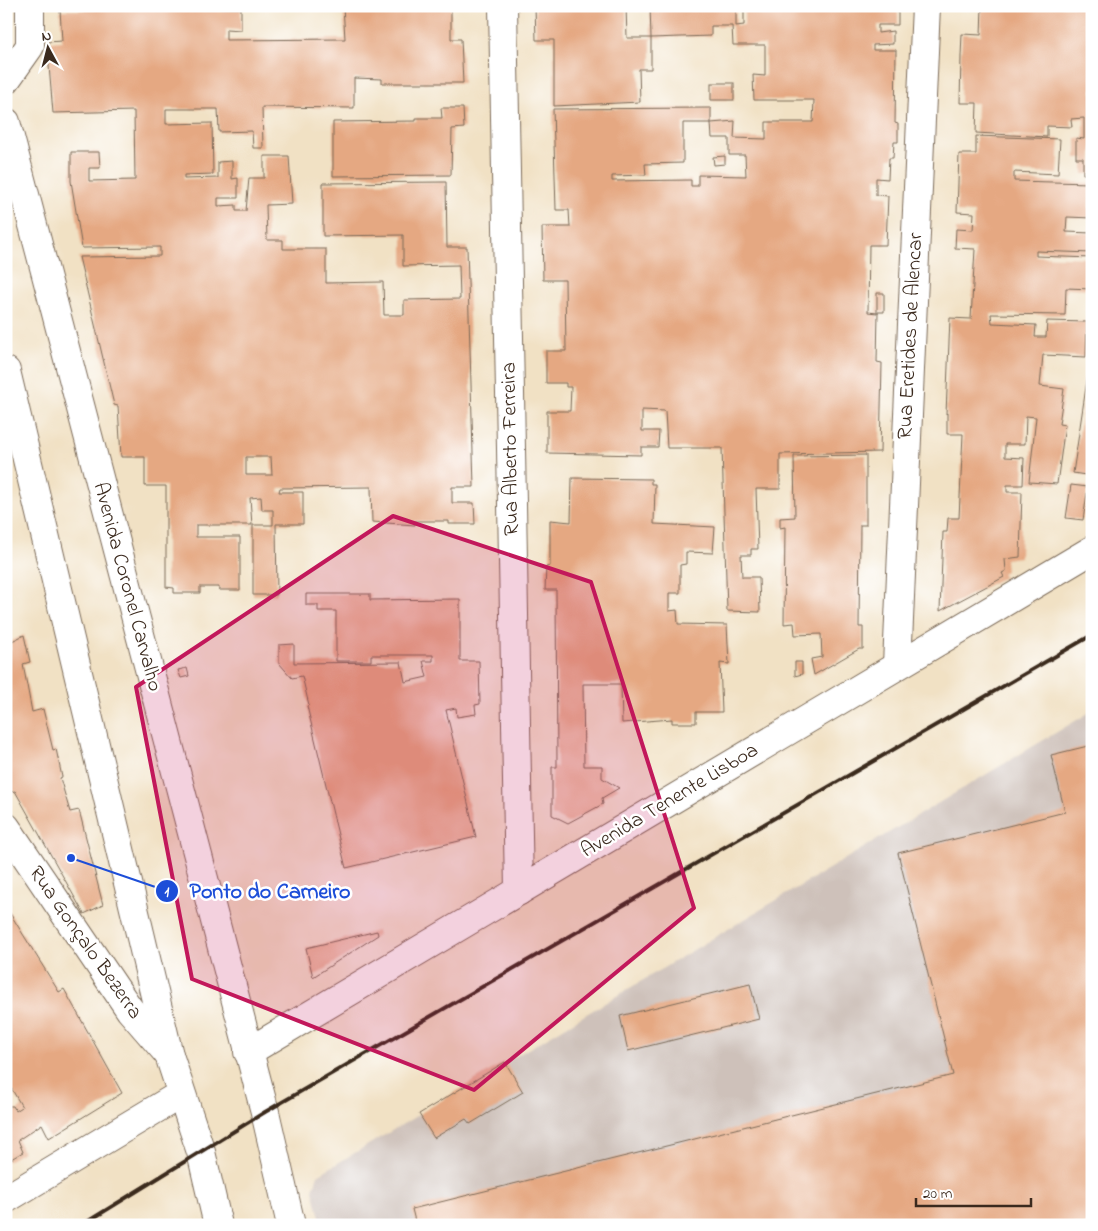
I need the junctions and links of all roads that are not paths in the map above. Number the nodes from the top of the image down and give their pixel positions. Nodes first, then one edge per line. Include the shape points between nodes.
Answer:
1 (30, 6) edge
2 (503, 6) edge
3 (926, 6) edge
4 (6, 80) edge
5 (6, 122) edge
6 (6, 371) edge
7 (1092, 550) edge
8 (897, 665) junction
9 (6, 827) edge
10 (519, 891) junction
11 (248, 1052) junction
12 (169, 1056) junction
13 (181, 1094) junction
14 (6, 1199) edge
15 (218, 1225) edge
16 (291, 1225) edge

1 - 4 street via 30,46
2 - 10 street, Rua Alberto Ferreira
3 - 8 street, Rua Eretides de Alencar
5 - 11 street, Avenida Coronel Carvalho
6 - 12 street
7 - 8 street, Avenida Tenente Lisboa
8 - 10 street, Avenida Tenente Lisboa
9 - 12 street, Rua Gonçalo Bezerra via 124,1002
10 - 11 street, Avenida Tenente Lisboa
11 - 16 street, Avenida Coronel Carvalho
12 - 13 street
13 - 14 street
13 - 15 street via 201,1152

